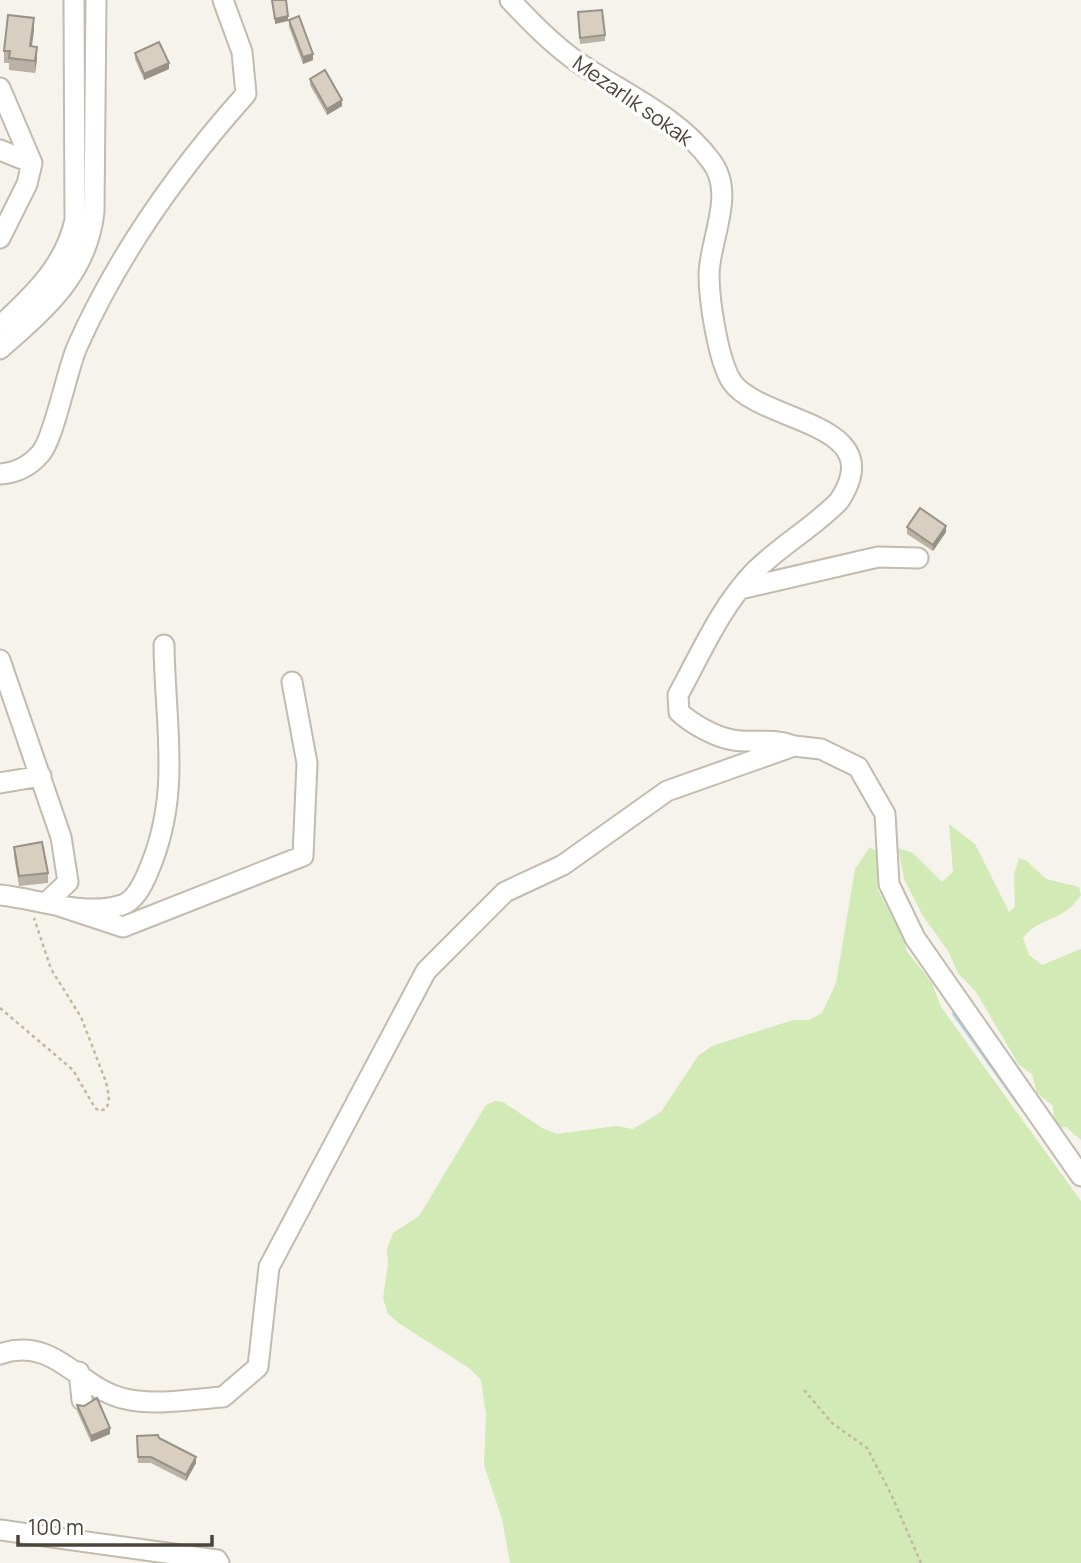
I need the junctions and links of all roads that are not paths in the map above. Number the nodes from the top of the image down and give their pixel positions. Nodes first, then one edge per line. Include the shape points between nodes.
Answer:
1 (74, 0) edge
2 (96, 0) edge
3 (223, 0) edge
4 (510, 0) edge
5 (0, 88) edge
6 (0, 150) edge
7 (32, 163) junction
8 (1, 235) edge
9 (0, 326) edge
10 (0, 349) edge
11 (0, 474) edge
12 (918, 558) dead end
13 (740, 589) junction
14 (164, 645) dead end
15 (0, 660) edge
16 (292, 682) dead end
17 (794, 746) junction
18 (41, 776) junction
19 (0, 783) edge
20 (0, 895) edge
21 (38, 900) junction
22 (1081, 1176) edge
23 (0, 1354) edge
24 (79, 1372) junction
25 (82, 1400) dead end
26 (0, 1530) edge
27 (219, 1563) edge

1 - 9 street via 74,227 52,273
2 - 10 street via 94,212 89,242 62,290
3 - 11 street via 242,52 246,94 195,151 106,293 76,348 43,452 16,473
4 - 13 street, Mezarlık sokak via 556,46 681,129 714,164 722,205 709,275 724,365 743,394 832,438 852,460 851,479 839,501 756,570
5 - 7 street
6 - 7 street
7 - 8 street via 27,184
12 - 13 street via 878,557
13 - 17 street, Mezarlık sokak via 678,695 679,712 727,738 766,739
14 - 21 street via 170,790 163,828 144,880 124,905 84,908
15 - 18 street
16 - 21 street via 307,763 303,856 123,928
17 - 22 street via 821,749 858,767 885,814 889,884 915,937
17 - 24 street via 667,790 563,864 505,892 426,971 269,1267 258,1367 244,1381 223,1397 145,1401 108,1392
18 - 19 street
18 - 21 street via 61,837 68,882
20 - 21 street
23 - 24 street via 38,1350
24 - 25 street
26 - 27 street

